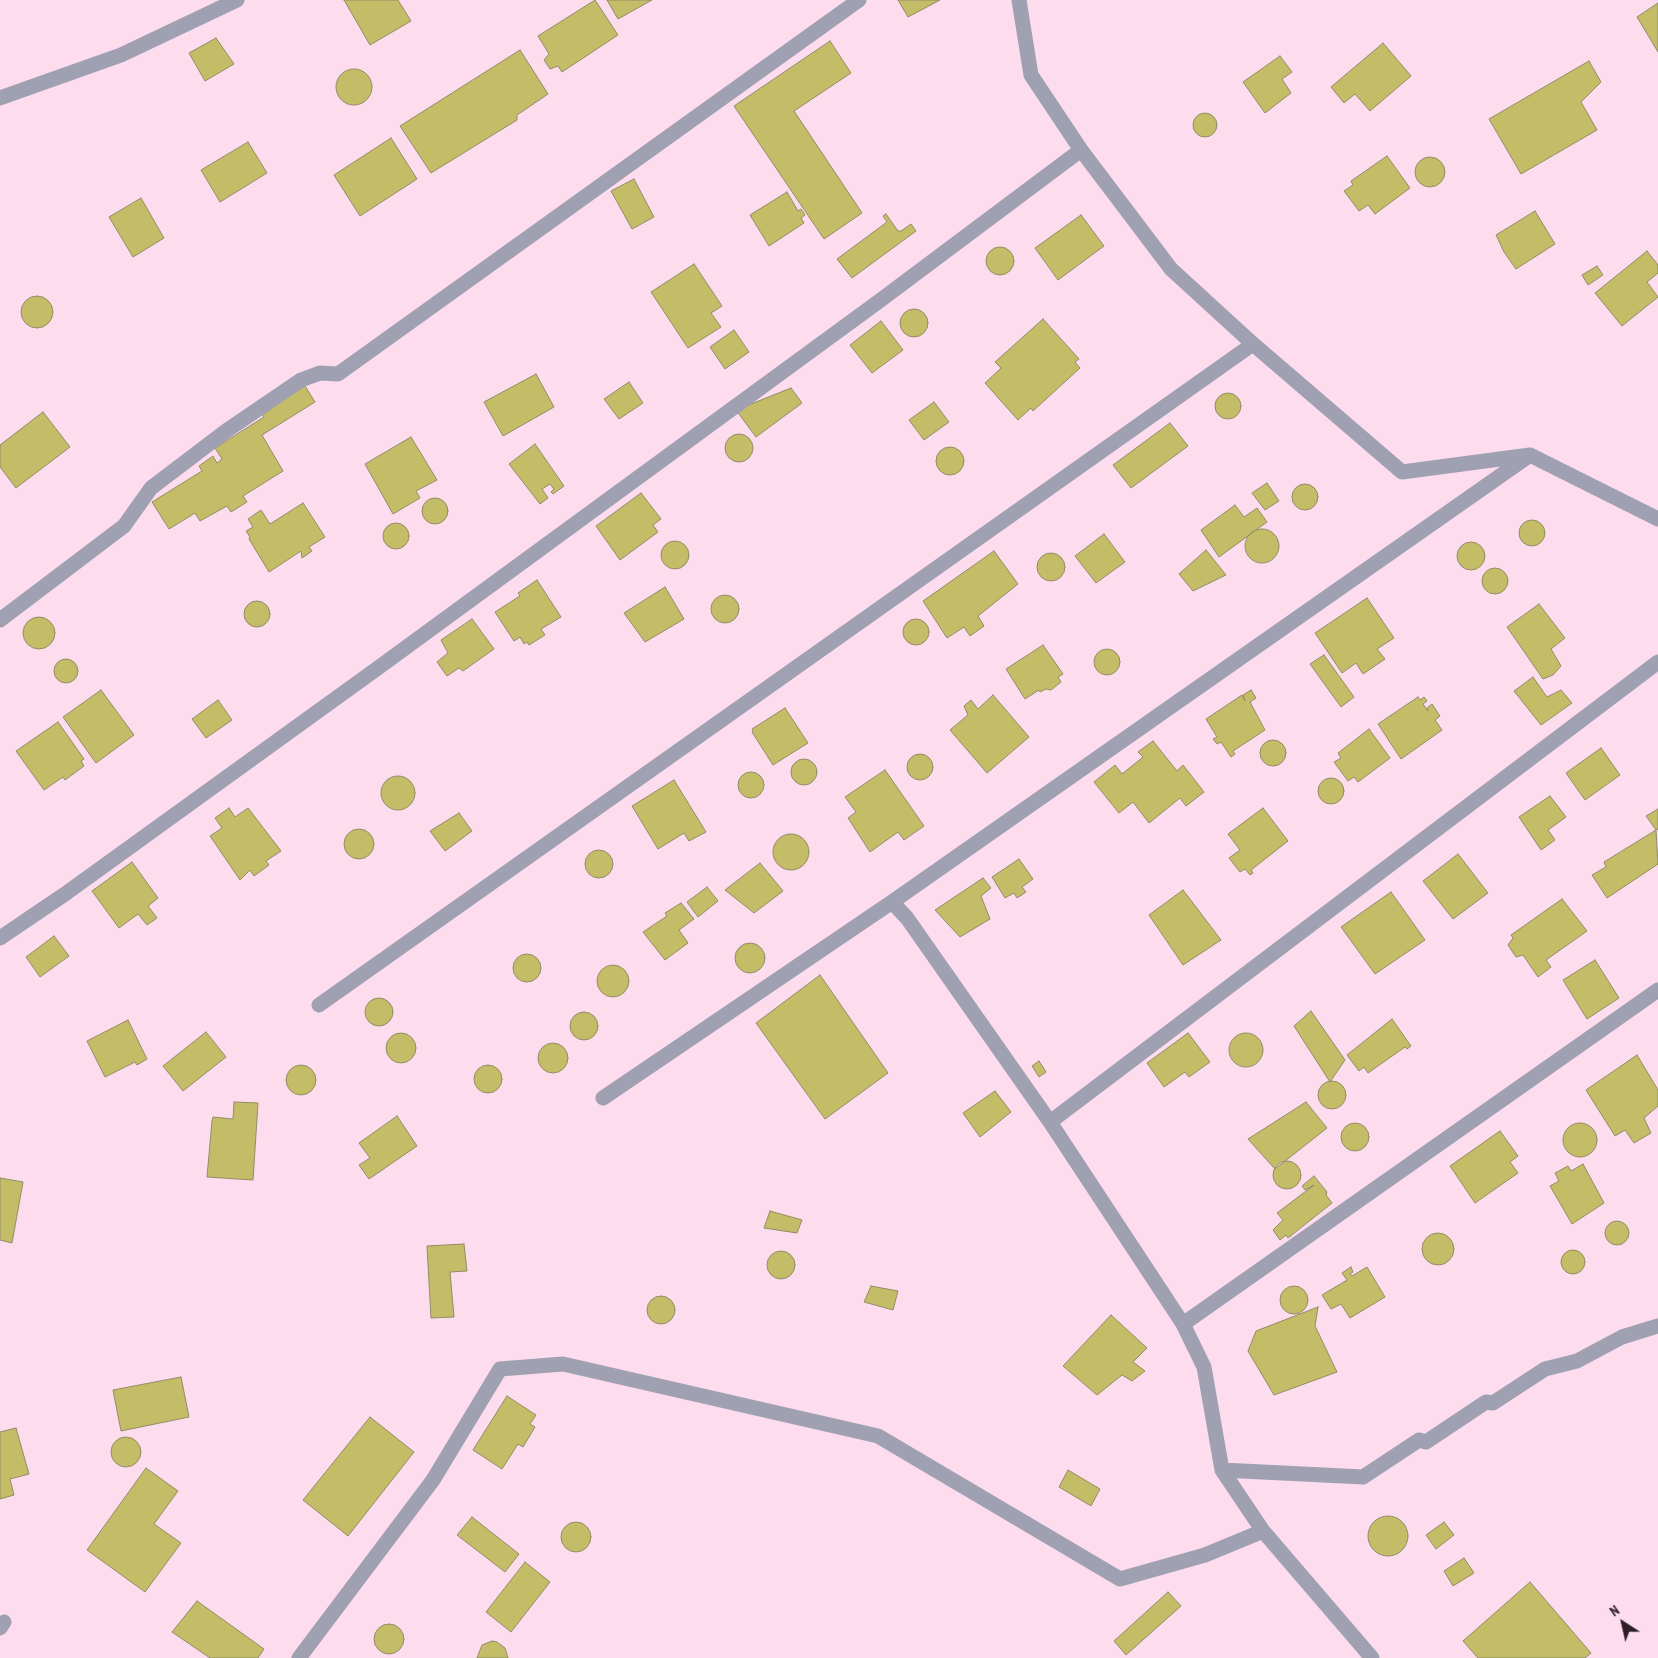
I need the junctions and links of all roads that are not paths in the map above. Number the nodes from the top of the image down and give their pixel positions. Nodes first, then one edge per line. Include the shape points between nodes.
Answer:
1 (237, 0) edge
2 (859, 0) edge
3 (1019, 0) edge
4 (0, 98) edge
5 (1081, 150) junction
6 (1253, 344) junction
7 (1530, 455) junction
8 (1658, 519) edge
9 (0, 620) edge
10 (1658, 662) edge
11 (892, 902) junction
12 (0, 938) edge
13 (1658, 990) edge
14 (319, 1005) dead end
15 (603, 1098) dead end
16 (1050, 1122) junction
17 (1183, 1324) junction
18 (1658, 1326) edge
19 (1222, 1470) junction
20 (1263, 1531) junction
21 (299, 1658) edge
22 (1372, 1658) edge

1 - 4 street via 121,55
2 - 9 street via 338,374 320,373 301,380 226,431 151,488 124,526
3 - 5 street via 1031,75
5 - 6 street via 1170,269
5 - 12 street via 382,665
6 - 7 street via 1402,472
6 - 14 street
7 - 8 street
7 - 11 street
10 - 16 street
11 - 15 street
11 - 16 street via 907,918
13 - 17 street
16 - 17 street
17 - 19 street via 1204,1367
18 - 19 street via 1622,1337 1577,1361 1545,1369 1493,1403 1486,1402 1426,1442 1419,1440 1363,1477
19 - 20 street
20 - 21 street via 1205,1555 1120,1579 878,1436 563,1364 500,1369 433,1480
20 - 22 street

